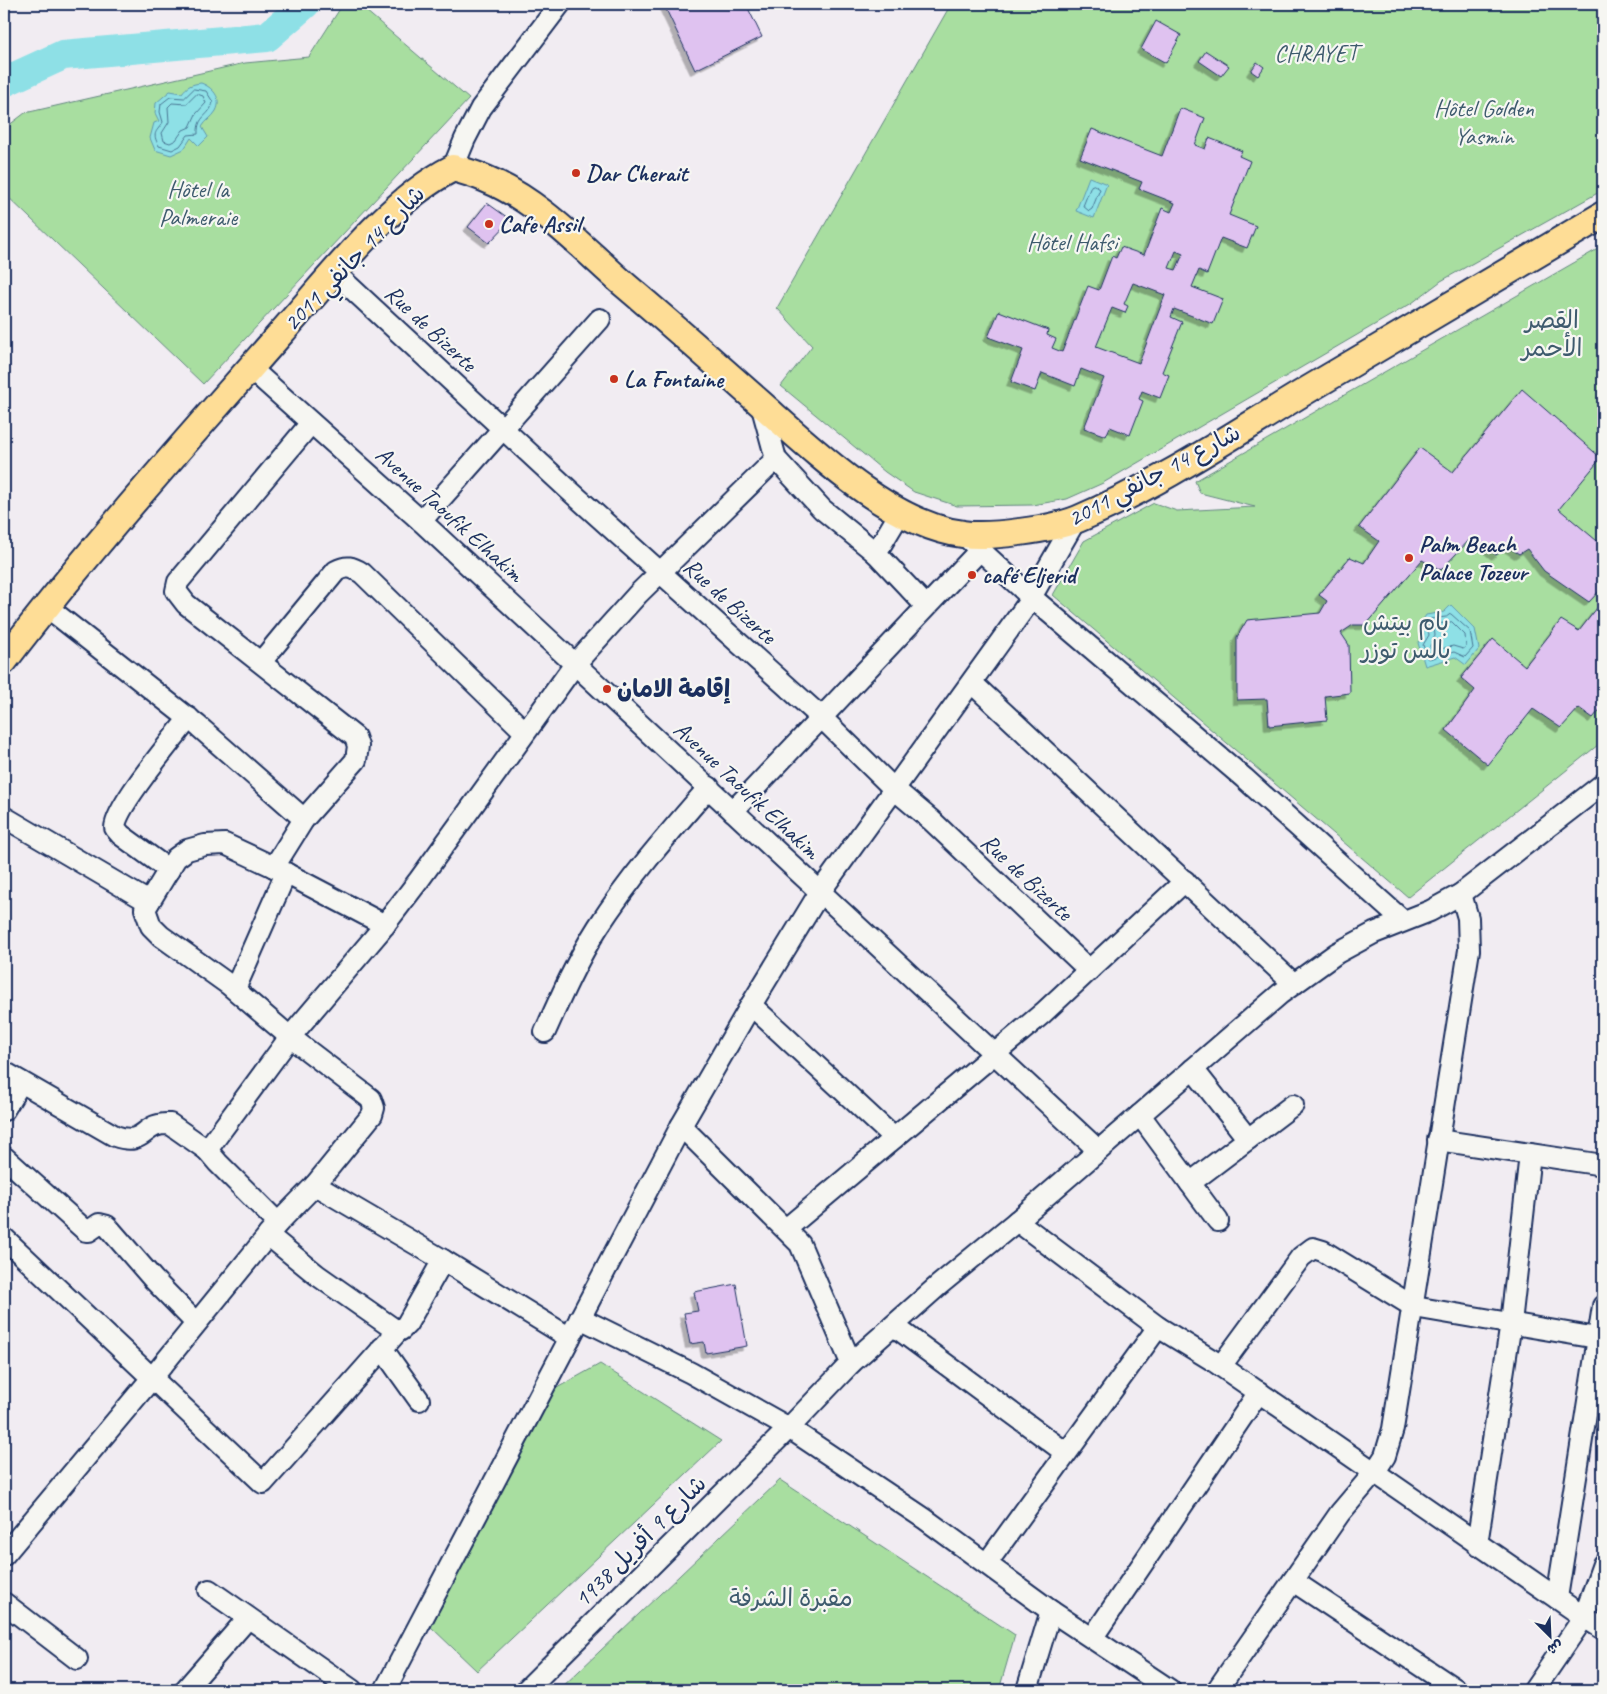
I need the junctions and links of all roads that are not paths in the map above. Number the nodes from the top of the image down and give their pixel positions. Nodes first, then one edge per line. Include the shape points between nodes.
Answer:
1 (560, 4) edge
2 (453, 168) junction
3 (1603, 215) edge
4 (334, 272) junction
5 (600, 319) dead end
6 (249, 367) junction
7 (761, 404) junction
8 (311, 422) junction
9 (502, 428) junction
10 (776, 459) junction
11 (900, 512) junction
12 (1075, 520) junction
13 (421, 521) junction
14 (972, 542) junction
15 (876, 553) junction
16 (660, 572) junction
17 (1030, 596) junction
18 (926, 606) junction
19 (47, 607) junction
20 (4, 661) edge
21 (261, 662) junction
22 (575, 664) junction
23 (972, 683) junction
24 (188, 718) junction
25 (822, 718) junction
26 (524, 732) junction
27 (1603, 784) edge
28 (709, 786) junction
29 (893, 788) junction
30 (733, 811) junction
31 (4, 817) edge
32 (304, 819) junction
33 (169, 870) junction
34 (280, 870) junction
35 (1185, 881) junction
36 (820, 892) junction
37 (1460, 894) junction
38 (149, 902) junction
39 (1403, 921) junction
40 (385, 924) junction
41 (1089, 970) junction
42 (1294, 984) junction
43 (235, 989) junction
44 (751, 1005) junction
45 (545, 1032) dead end
46 (290, 1037) junction
47 (994, 1054) junction
48 (1193, 1069) junction
49 (12, 1077) edge
50 (1293, 1105) dead end
51 (4, 1110) edge
52 (1140, 1115) junction
53 (681, 1126) junction
54 (894, 1138) junction
55 (1248, 1139) junction
56 (1438, 1140) junction
57 (207, 1150) junction
58 (1098, 1150) junction
59 (1530, 1154) junction
60 (4, 1157) edge
61 (1603, 1165) edge
62 (1190, 1183) junction
63 (315, 1185) junction
64 (1016, 1221) junction
65 (1218, 1221) dead end
66 (273, 1229) junction
67 (786, 1229) junction
68 (4, 1238) edge
69 (443, 1260) junction
70 (1603, 1306) edge
71 (1414, 1307) junction
72 (580, 1318) junction
73 (196, 1323) junction
74 (1511, 1323) junction
75 (894, 1326) junction
76 (1158, 1327) junction
77 (398, 1331) junction
78 (570, 1338) junction
79 (1596, 1338) junction
80 (382, 1348) junction
81 (851, 1363) junction
82 (1221, 1366) junction
83 (152, 1378) junction
84 (1259, 1392) junction
85 (419, 1400) dead end
86 (789, 1428) junction
87 (1066, 1453) junction
88 (1374, 1473) junction
89 (1477, 1544) junction
90 (4, 1555) edge
91 (987, 1563) junction
92 (1603, 1564) edge
93 (1292, 1581) junction
94 (209, 1590) dead end
95 (1557, 1598) junction
96 (4, 1603) edge
97 (1051, 1611) junction
98 (1584, 1617) junction
99 (248, 1618) junction
100 (1603, 1629) edge
101 (1093, 1637) junction
102 (77, 1658) dead end
103 (185, 1690) edge
104 (352, 1690) edge
105 (385, 1690) edge
106 (526, 1690) edge
107 (1027, 1690) edge
108 (1170, 1690) edge
109 (1217, 1690) edge
110 (1457, 1690) edge
111 (1534, 1690) edge

1 - 2 street via 481,108
2 - 4 main road, شارع 14 جانفي 2011 via 416,190
2 - 7 main road, شارع 14 جانفي 2011 via 487,179 529,203
3 - 12 main road, شارع 14 جانفي 2011 via 1157,479
4 - 6 main road, شارع 14 جانفي 2011
4 - 9 street, Rue de Bizerte
5 - 9 street
6 - 8 street, Avenue Taoufik Elhakim
6 - 19 main road, شارع 14 جانفي 2011
7 - 10 street
7 - 11 main road, شارع 14 جانفي 2011 via 855,484
8 - 13 street, Avenue Taoufik Elhakim
8 - 21 street via 178,582 176,591 179,598
9 - 13 street
9 - 16 street, Rue de Bizerte
10 - 15 street via 822,509
10 - 16 street
11 - 14 main road, شارع 14 جانفي 2011
11 - 15 street
12 - 14 main road, شارع 14 جانفي 2011
12 - 17 street
13 - 22 street, Avenue Taoufik Elhakim
14 - 17 street
14 - 18 street
15 - 18 street
16 - 22 street
16 - 25 street, Rue de Bizerte
17 - 23 street
17 - 39 street via 1244,778
18 - 25 street
19 - 20 main road, شارع 14 جانفي 2011
19 - 24 street
21 - 26 street via 336,571 352,567 362,573
21 - 32 street via 356,737 356,760
22 - 26 street
22 - 28 street, Avenue Taoufik Elhakim
23 - 29 street
23 - 35 street
24 - 32 street
24 - 33 street via 115,820 115,828 121,835
25 - 29 street, Rue de Bizerte
25 - 30 street
26 - 40 street
27 - 37 street, شارع 9 أفريل 1938
28 - 30 street, Avenue Taoufik Elhakim
28 - 45 street via 648,857 598,928
29 - 36 street
29 - 41 street, Rue de Bizerte
30 - 36 street, Avenue Taoufik Elhakim
31 - 38 street
32 - 34 street
33 - 34 street via 176,858 187,850 225,844
33 - 38 street
34 - 40 street
34 - 43 street
35 - 41 street
35 - 42 street
36 - 44 street
36 - 47 street, Avenue Taoufik Elhakim
37 - 39 street, شارع 9 أفريل 1938 via 1430,912
37 - 56 street via 1468,918 1469,950
38 - 43 street via 145,909 151,926
39 - 42 street, شارع 9 أفريل 1938 via 1337,953
40 - 46 street
41 - 47 street
42 - 48 street, شارع 9 أفريل 1938
43 - 46 street
44 - 53 street
44 - 54 street
46 - 57 street
46 - 63 street via 364,1093 374,1108 372,1115
47 - 54 street
47 - 58 street, Avenue Taoufik Elhakim
48 - 52 street, شارع 9 أفريل 1938
48 - 55 street
49 - 51 street
49 - 57 street via 115,1136 136,1140 154,1126 170,1124
50 - 55 street
52 - 58 street, شارع 9 أفريل 1938
52 - 62 street
53 - 67 street
53 - 72 street
54 - 67 street
55 - 62 street
56 - 59 street
56 - 71 street
57 - 66 street
58 - 64 street, شارع 9 أفريل 1938
59 - 61 street
59 - 74 street
60 - 73 street via 86,1231 99,1224 107,1226
62 - 65 street
63 - 66 street
63 - 69 street
64 - 75 street, شارع 9 أفريل 1938
64 - 76 street
66 - 73 street
66 - 77 street via 317,1275
67 - 81 street via 800,1244
68 - 83 street
69 - 77 street via 407,1324
69 - 78 street
70 - 79 street
71 - 74 street
71 - 82 street via 1313,1248 1301,1257
71 - 88 street via 1393,1430 1385,1456
72 - 78 street
72 - 86 street via 691,1373
73 - 83 street
74 - 79 street
74 - 89 street
75 - 81 street, شارع 9 أفريل 1938
75 - 87 street
76 - 82 street
76 - 87 street
77 - 80 street
78 - 105 street
79 - 95 street
80 - 83 street via 263,1483
80 - 85 street
81 - 86 street, شارع 9 أفريل 1938
82 - 84 street
83 - 90 street
84 - 88 street
84 - 101 street
86 - 91 street
86 - 106 street, شارع 9 أفريل 1938
87 - 91 street
88 - 89 street
88 - 93 street via 1340,1513
89 - 95 street
91 - 97 street
92 - 98 street
93 - 109 street
93 - 110 street
94 - 99 street
95 - 98 street
96 - 102 street
97 - 101 street
97 - 107 street
98 - 100 street
98 - 111 street
99 - 103 street
99 - 104 street
101 - 108 street

